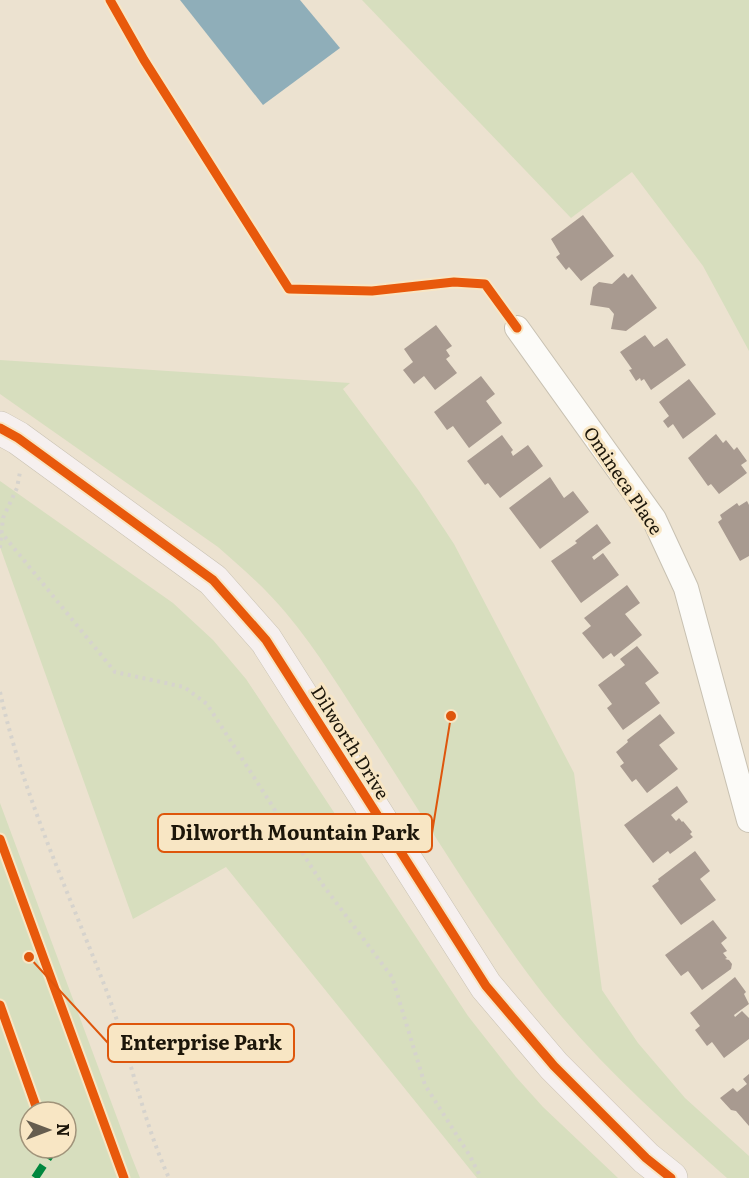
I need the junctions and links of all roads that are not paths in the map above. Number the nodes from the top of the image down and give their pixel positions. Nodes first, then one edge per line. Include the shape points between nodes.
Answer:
1 (517, 328) dead end
2 (0, 429) edge
3 (749, 820) edge
4 (671, 1178) edge

1 - 3 street, Omineca Place via 654,519 686,588
2 - 4 street, Dilworth Drive via 18,438 213,580 266,640 486,986 554,1066

